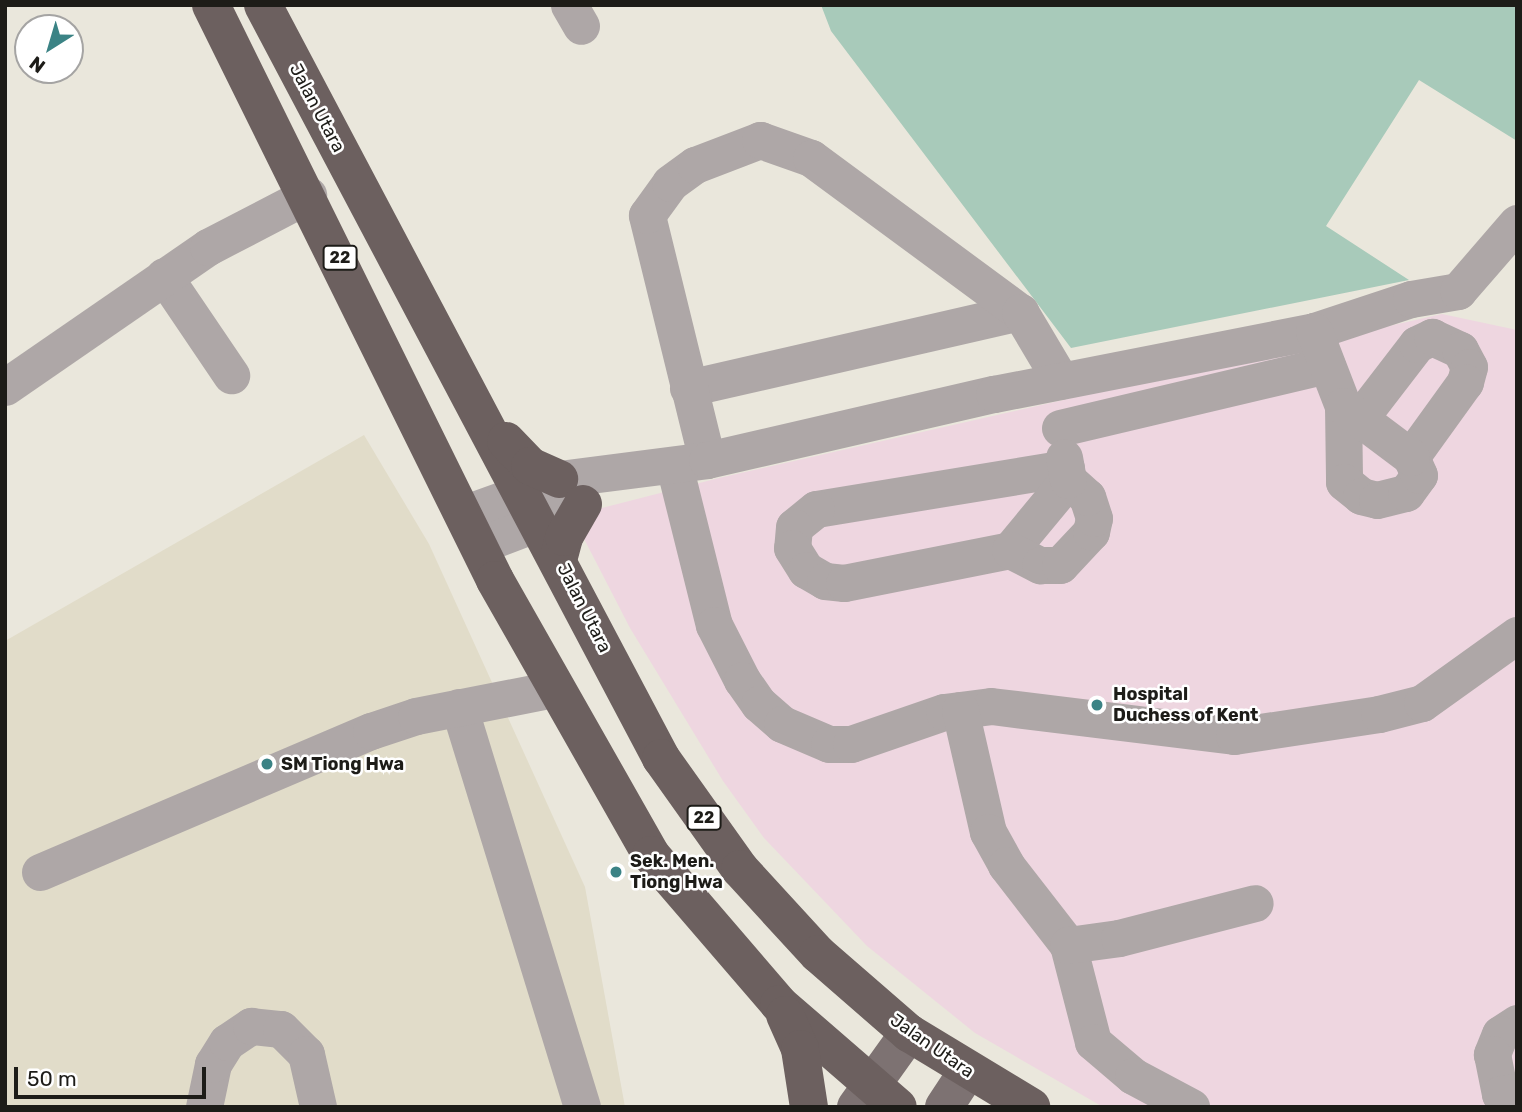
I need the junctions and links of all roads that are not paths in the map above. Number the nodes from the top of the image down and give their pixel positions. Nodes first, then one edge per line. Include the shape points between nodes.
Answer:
1 (211, 5) edge
2 (263, 5) edge
3 (308, 195) junction
4 (1517, 223) edge
5 (164, 276) junction
6 (1020, 312) junction
7 (1314, 331) junction
8 (1327, 365) junction
9 (231, 375) dead end
10 (1056, 383) junction
11 (463, 386) junction
12 (5, 387) edge
13 (688, 388) junction
14 (1351, 412) junction
15 (1060, 428) junction
16 (1410, 457) junction
17 (691, 463) junction
18 (1067, 474) junction
19 (522, 491) junction
20 (571, 491) junction
21 (541, 525) junction
22 (471, 529) junction
23 (1010, 550) junction
24 (558, 559) junction
25 (1517, 635) edge
26 (554, 689) junction
27 (459, 708) junction
28 (960, 710) junction
29 (40, 872) dead end
30 (1255, 904) dead end
31 (1068, 944) junction
32 (779, 1004) junction
33 (1517, 1023) edge
34 (909, 1033) junction
35 (967, 1072) junction
36 (1507, 1097) edge
37 (875, 1100) edge
38 (204, 1107) edge
39 (318, 1107) edge
40 (582, 1107) edge
41 (809, 1107) edge
42 (944, 1107) edge
43 (1031, 1107) edge
44 (1191, 1107) edge

1 - 3 highway, 22
2 - 11 highway, Jalan Utara / 22
3 - 5 street via 208,247
3 - 22 highway, 22
4 - 7 street via 1458,291 1411,299
5 - 9 street
5 - 12 street
6 - 10 street
6 - 13 street
6 - 13 street via 811,158 760,140 695,165 670,183 646,215
7 - 8 street
7 - 10 street
8 - 14 street
8 - 15 street
10 - 15 street
10 - 17 street
11 - 19 highway, Jalan Utara / 22
11 - 20 highway via 481,396 498,430 530,466
13 - 17 street
14 - 16 street
14 - 16 street via 1340,469 1343,482 1361,496 1377,500 1406,493 1419,475
14 - 16 street via 1417,344 1432,337 1460,350 1469,367 1465,382
15 - 18 street
17 - 20 street
17 - 28 street via 714,625 742,680 782,724 829,744 851,744
18 - 23 street
18 - 23 street via 1087,497 1094,518 1091,532 1060,565 1040,565
18 - 23 street via 816,509 800,520 790,541 806,570 825,581 844,583
19 - 20 street
19 - 21 highway, Jalan Utara / 22
19 - 22 street
20 - 21 street
20 - 24 highway
21 - 22 street
21 - 24 highway, Jalan Utara / 22
22 - 26 highway, 22
24 - 34 highway, Jalan Utara / 22 via 661,758 740,869 818,954
25 - 28 street via 1422,704 1234,736 991,706
26 - 27 street
26 - 32 highway, 22 via 651,855
27 - 29 street via 416,716 341,742
27 - 40 street
28 - 31 street via 988,832 1006,865
30 - 31 street via 1119,938
31 - 44 street via 1093,1042 1133,1076
32 - 37 highway, 22
32 - 41 highway via 800,1049
33 - 36 street via 1494,1043 1493,1065
34 - 35 highway, Jalan Utara / 22
34 - 37 main road
35 - 42 main road
35 - 43 highway, Jalan Utara / 22
38 - 39 street via 213,1064 227,1042 251,1026 281,1029 306,1054

